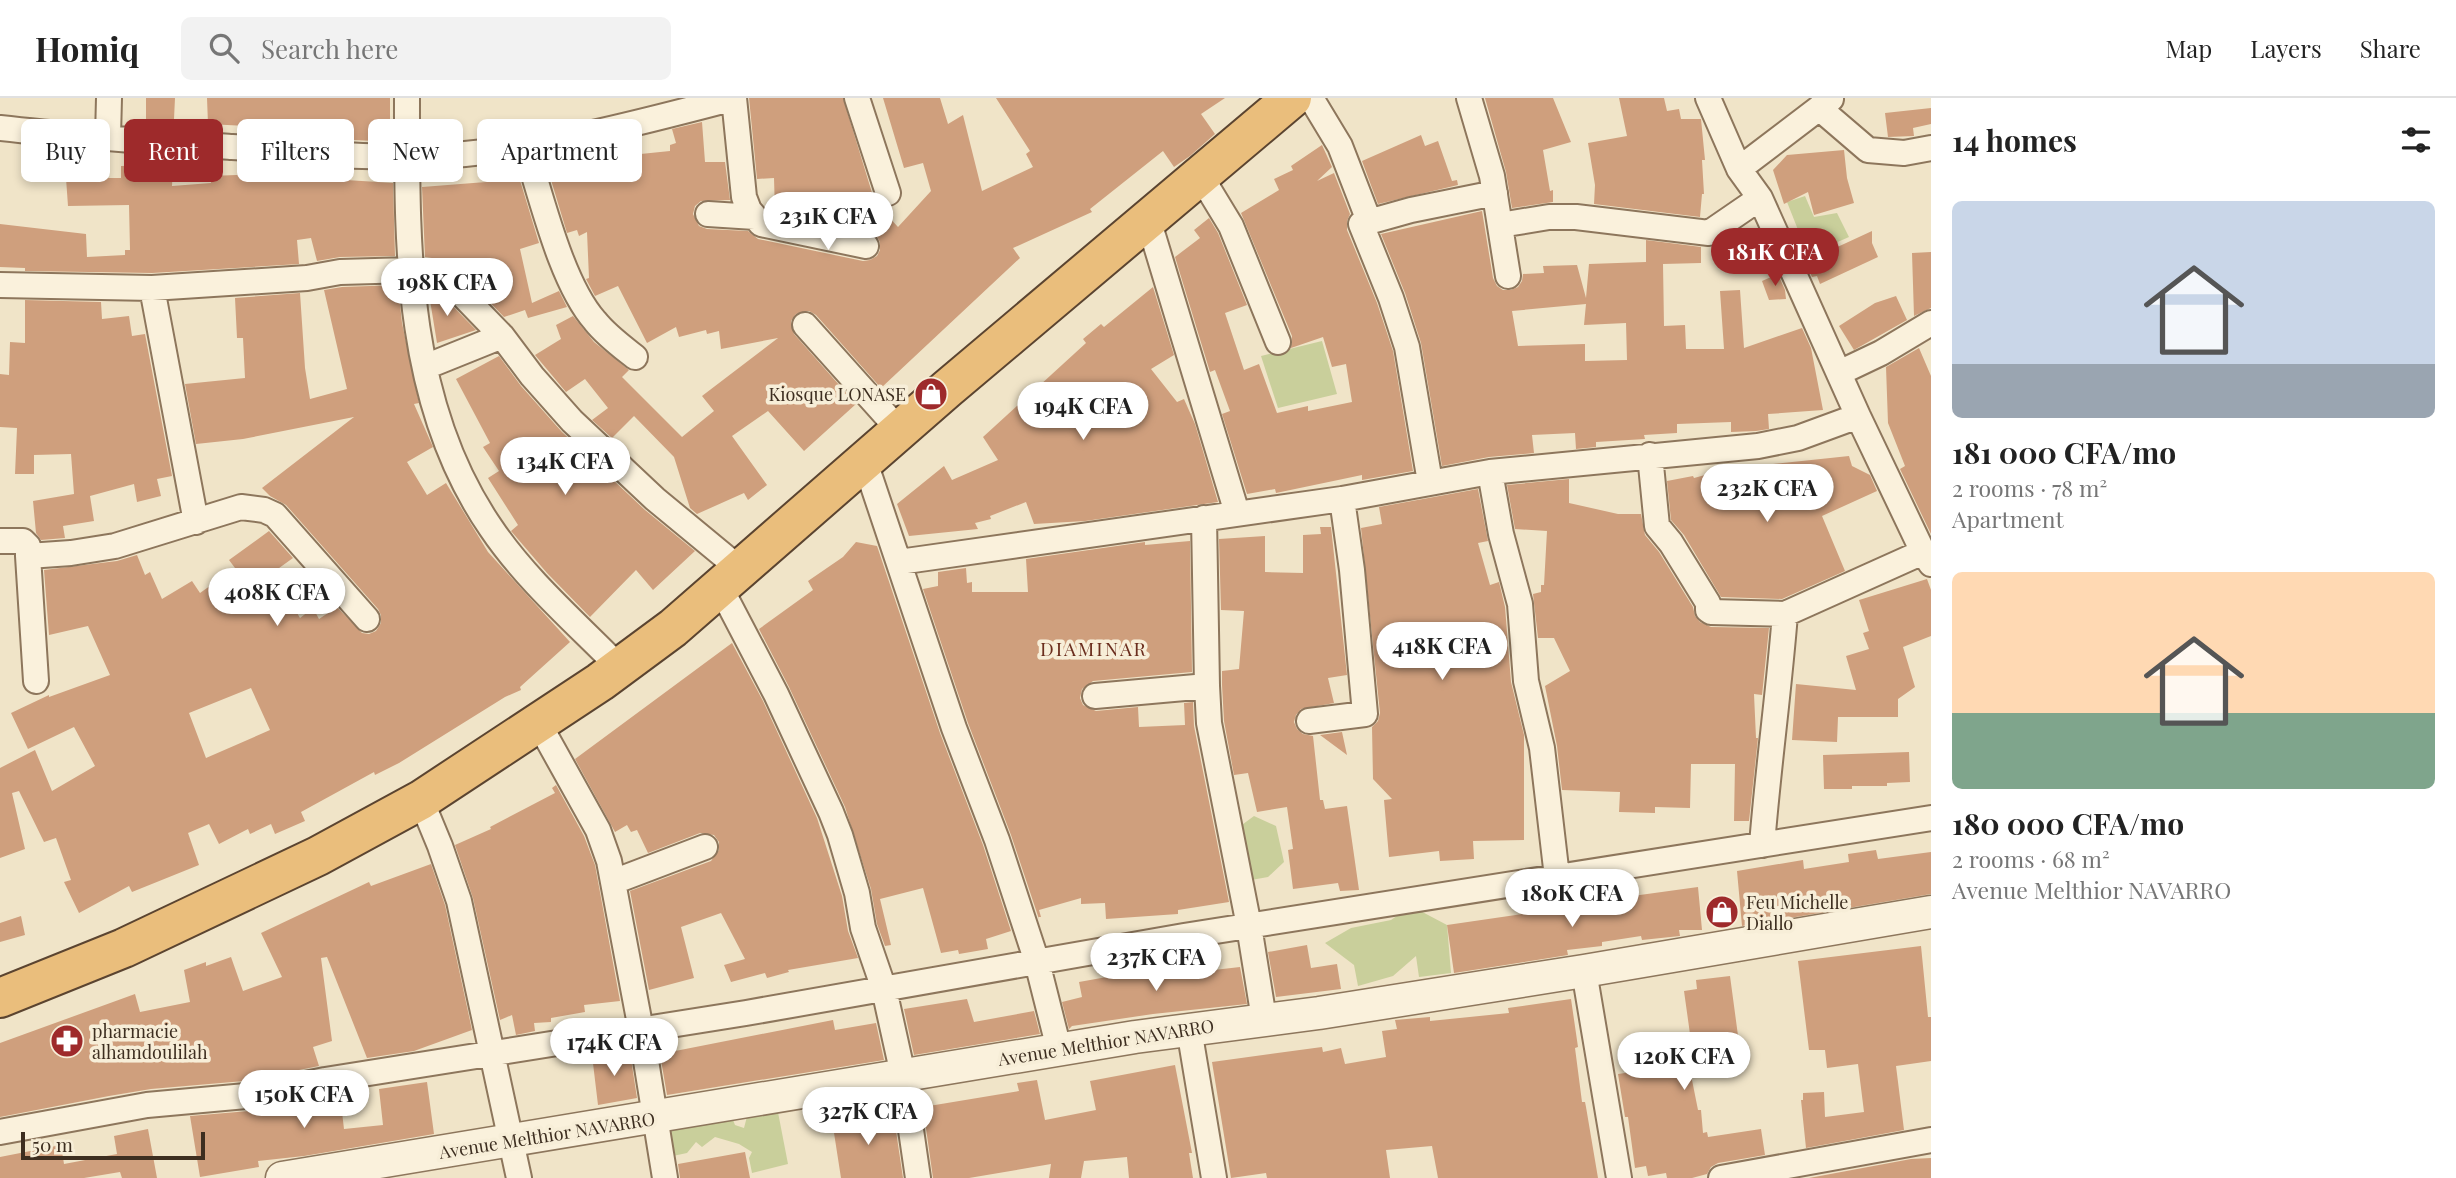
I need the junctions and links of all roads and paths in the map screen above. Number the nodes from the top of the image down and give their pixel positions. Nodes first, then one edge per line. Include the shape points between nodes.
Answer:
1 (109, 98) edge
2 (407, 98) edge
3 (734, 98) edge
4 (857, 98) edge
5 (1292, 98) edge
6 (1311, 98) edge
7 (1469, 98) edge
8 (1708, 98) edge
9 (1826, 103) edge
10 (108, 119) edge
11 (407, 119) edge
12 (642, 121) edge
13 (0, 128) edge
14 (21, 130) edge
15 (110, 137) edge
16 (1931, 148) edge
17 (368, 155) edge
18 (1740, 169) junction
19 (1200, 175) junction
20 (408, 182) edge
21 (537, 182) edge
22 (888, 193) dead end
23 (1495, 193) junction
24 (1760, 198) junction
25 (708, 214) dead end
26 (755, 217) junction
27 (1148, 219) junction
28 (1369, 221) junction
29 (1500, 225) junction
30 (866, 246) dead end
31 (410, 270) junction
32 (1508, 276) dead end
33 (0, 285) edge
34 (152, 288) junction
35 (1931, 323) edge
36 (805, 325) dead end
37 (502, 336) junction
38 (1278, 342) dead end
39 (635, 357) dead end
40 (425, 367) junction
41 (1839, 373) junction
42 (1858, 416) junction
43 (900, 431) junction
44 (1650, 455) junction
45 (865, 462) junction
46 (1490, 472) junction
47 (1430, 482) junction
48 (1342, 499) junction
49 (1237, 513) junction
50 (1204, 518) junction
51 (196, 522) junction
52 (0, 541) edge
53 (28, 556) junction
54 (1927, 558) edge
55 (900, 562) junction
56 (731, 579) junction
57 (1785, 614) junction
58 (367, 620) dead end
59 (620, 668) junction
60 (36, 681) dead end
61 (1207, 687) junction
62 (1095, 696) dead end
63 (1309, 721) dead end
64 (539, 724) junction
65 (421, 800) junction
66 (1931, 818) edge
67 (1762, 845) junction
68 (705, 847) dead end
69 (1557, 877) junction
70 (613, 882) junction
71 (1931, 912) edge
72 (1249, 926) junction
73 (1037, 962) junction
74 (1584, 971) junction
75 (884, 989) junction
76 (0, 998) edge
77 (1264, 1019) junction
78 (1189, 1029) junction
79 (641, 1030) junction
80 (1059, 1049) junction
81 (492, 1053) junction
82 (903, 1074) junction
83 (654, 1117) junction
84 (0, 1132) edge
85 (1931, 1140) edge
86 (511, 1141) junction
87 (373, 1171) edge
88 (282, 1178) edge
89 (519, 1178) edge
90 (665, 1178) edge
91 (918, 1178) edge
92 (1214, 1178) edge
93 (1619, 1178) edge
94 (1721, 1178) edge

1 - 10 street
2 - 11 street
3 - 12 street
3 - 26 street via 744,197
4 - 22 street
5 - 19 highway
6 - 28 street via 1340,146
7 - 23 street
8 - 18 street
9 - 16 street via 1868,150 1904,153
9 - 18 street
13 - 14 street
15 - 17 street
18 - 24 street
19 - 27 highway
19 - 38 street via 1231,226
20 - 31 street
21 - 39 street via 580,301
23 - 28 street
23 - 29 street
24 - 29 street via 1709,233 1576,217
24 - 41 street
25 - 26 street
26 - 30 street via 761,224
27 - 43 highway
27 - 49 street
28 - 47 street via 1362,224 1407,348
29 - 32 street
31 - 34 street
31 - 37 street via 443,275
31 - 40 street
33 - 34 street
34 - 51 street
35 - 41 street
36 - 43 street
37 - 40 street
37 - 56 street via 572,421
40 - 59 street via 451,456 480,512 540,588
41 - 42 street
42 - 44 street via 1798,438
42 - 54 street
43 - 45 highway
44 - 46 street
44 - 57 street via 1657,526 1708,603 1708,610
45 - 55 street
45 - 56 highway
46 - 47 street
46 - 69 street via 1520,604 1525,671 1542,748
47 - 48 street
48 - 49 street
48 - 63 street via 1366,713
49 - 50 street
50 - 55 street
50 - 61 street
51 - 53 street via 95,551
51 - 58 street via 242,507 275,515
52 - 53 street via 23,541
53 - 60 street
54 - 57 street
55 - 73 street
56 - 59 highway
56 - 75 street via 776,694 831,811
57 - 67 street
59 - 64 highway
61 - 62 street
61 - 72 street via 1209,723
64 - 65 highway
64 - 70 street via 598,830
65 - 76 highway via 184,921
65 - 81 street via 459,901
66 - 67 street
67 - 69 street
68 - 70 street
69 - 72 street
70 - 79 street
71 - 74 street, Avenue Melthior NAVARRO
72 - 73 street
72 - 77 street
73 - 75 street
73 - 80 street
74 - 77 street, Avenue Melthior NAVARRO
74 - 93 street
75 - 79 street
75 - 82 street
77 - 78 street, Avenue Melthior NAVARRO
78 - 80 street, Avenue Melthior NAVARRO
78 - 92 street
79 - 81 street
79 - 83 street
80 - 82 street, Avenue Melthior NAVARRO
81 - 84 street
81 - 86 street
82 - 83 street, Avenue Melthior NAVARRO
82 - 91 street
83 - 86 street, Avenue Melthior NAVARRO
83 - 90 street
85 - 94 street
86 - 87 street, Avenue Melthior NAVARRO
86 - 89 street
87 - 88 street, Avenue Melthior NAVARRO

